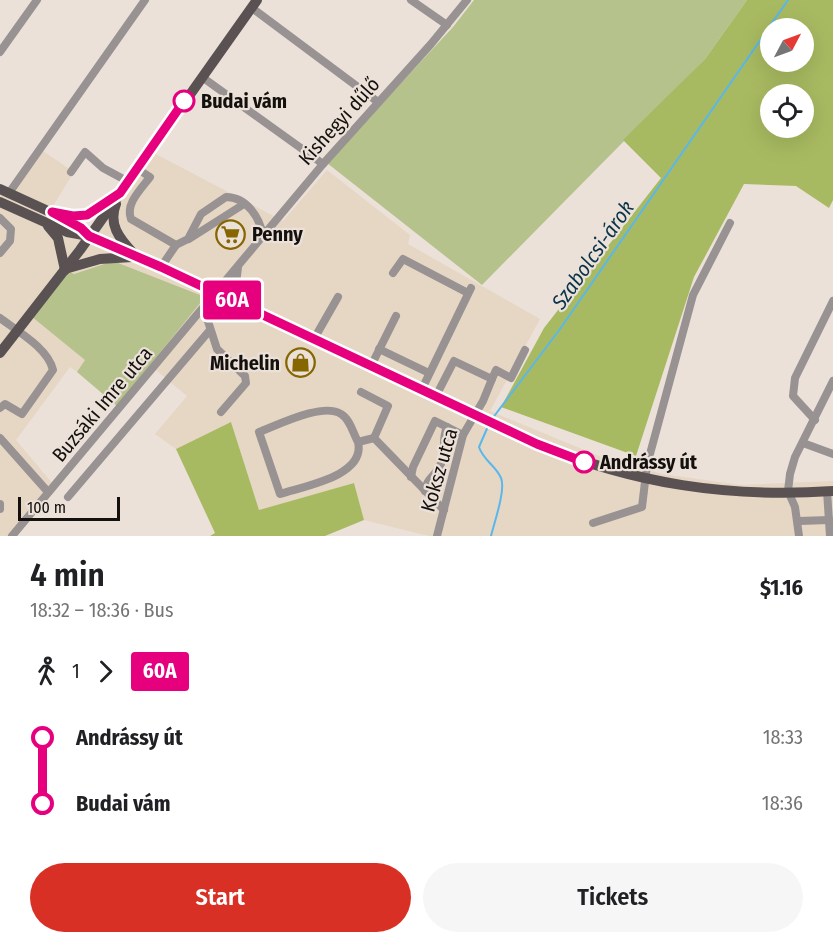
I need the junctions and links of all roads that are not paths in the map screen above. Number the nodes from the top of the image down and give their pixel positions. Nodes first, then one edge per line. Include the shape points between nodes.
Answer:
1 (37, 0) edge
2 (145, 0) edge
3 (411, 0) edge
4 (467, 0) edge
5 (256, 2) edge
6 (447, 25) junction
7 (0, 52) edge
8 (202, 77) junction
9 (378, 102) junction
10 (322, 164) junction
11 (136, 168) junction
12 (71, 172) dead end
13 (128, 181) junction
14 (5, 191) edge
15 (120, 193) junction
16 (0, 202) edge
17 (244, 204) junction
18 (52, 212) junction
19 (44, 223) junction
20 (730, 223) dead end
21 (2, 224) edge
22 (89, 236) junction
23 (263, 236) junction
24 (188, 239) junction
25 (176, 245) junction
26 (0, 253) edge
27 (137, 257) junction
28 (161, 267) junction
29 (238, 267) junction
30 (65, 270) junction
31 (393, 273) dead end
32 (217, 293) junction
33 (338, 297) dead end
34 (833, 301) edge
35 (241, 304) junction
36 (204, 309) junction
37 (396, 316) dead end
38 (0, 318) edge
39 (210, 330) junction
40 (18, 331) junction
41 (314, 339) junction
42 (379, 348) junction
43 (525, 350) dead end
44 (0, 353) edge
45 (371, 366) junction
46 (429, 373) junction
47 (492, 379) junction
48 (833, 381) edge
49 (422, 389) junction
50 (361, 392) dead end
51 (436, 396) junction
52 (0, 408) edge
53 (221, 412) dead end
54 (475, 414) junction
55 (815, 420) junction
56 (447, 427) junction
57 (464, 435) junction
58 (0, 438) edge
59 (374, 438) junction
60 (358, 442) junction
61 (803, 442) junction
62 (833, 454) edge
63 (411, 477) junction
64 (645, 480) junction
65 (425, 491) junction
66 (788, 491) junction
67 (830, 491) edge
68 (48, 492) junction
69 (68, 497) dead end
70 (444, 510) junction
71 (829, 520) junction
72 (798, 521) junction
73 (593, 523) dead end
74 (12, 536) edge
75 (437, 536) edge
76 (799, 536) edge
77 (830, 536) edge

1 - 7 street
2 - 14 street
3 - 6 street
4 - 6 street, Kishegyi dűlő
5 - 8 main road
5 - 9 street
6 - 9 street, Kishegyi dűlő
8 - 10 street
8 - 11 main road
9 - 10 street, Kishegyi dűlő
10 - 23 street, Kishegyi dűlő
11 - 13 main road
11 - 25 street via 150,177 129,210 131,219
12 - 13 street via 85,152 103,168
13 - 15 main road
14 - 18 main road
15 - 18 main road via 87,215
15 - 22 main road
15 - 27 main road via 113,222 120,239
16 - 19 main road
17 - 23 street via 259,220
17 - 24 street
17 - 24 street via 226,197 209,207 196,221
18 - 22 main road
19 - 22 main road
19 - 30 main road via 58,238
20 - 64 street via 693,295
21 - 26 street via 11,229 10,241
22 - 27 main road
22 - 30 main road
23 - 29 street, Kishegyi dűlő
24 - 25 street
25 - 28 street
27 - 28 main road
27 - 30 main road via 100,259
28 - 32 main road
29 - 32 street, Kishegyi dűlő
29 - 35 street via 236,284
30 - 40 main road
31 - 46 street via 403,259 469,291
32 - 35 main road
32 - 36 street, Buzsáki Imre utca
33 - 41 street
34 - 55 street via 795,378 793,396
35 - 41 main road
36 - 39 street
36 - 68 street, Buzsáki Imre utca
37 - 42 street
38 - 40 street
39 - 53 street via 217,349 244,376 246,383
39 - 69 street
40 - 44 main road
40 - 52 street via 54,370 22,414 5,404
41 - 45 main road
42 - 45 street
42 - 46 street
43 - 47 street via 511,378 496,370
45 - 49 main road
46 - 49 street
47 - 51 street via 454,361
47 - 54 street, Koksz utca
48 - 55 street
49 - 51 main road
50 - 59 street via 388,406
51 - 54 main road
54 - 57 street, Koksz utca
54 - 64 main road via 590,464
55 - 61 street
56 - 57 street
56 - 63 street via 435,421 412,467
56 - 65 street via 444,454
57 - 70 street, Koksz utca
58 - 68 street
59 - 60 street
59 - 63 street
60 - 60 street via 346,418 333,411 319,410 259,432 280,494 343,473 355,462 360,451
61 - 62 street
61 - 66 street via 792,466
63 - 65 street
64 - 66 main road via 693,488
64 - 73 street via 642,507
65 - 70 street
66 - 67 main road
66 - 72 street
67 - 71 street
68 - 74 street, Buzsáki Imre utca
70 - 75 street, Koksz utca
71 - 72 street
71 - 77 street
72 - 76 street

